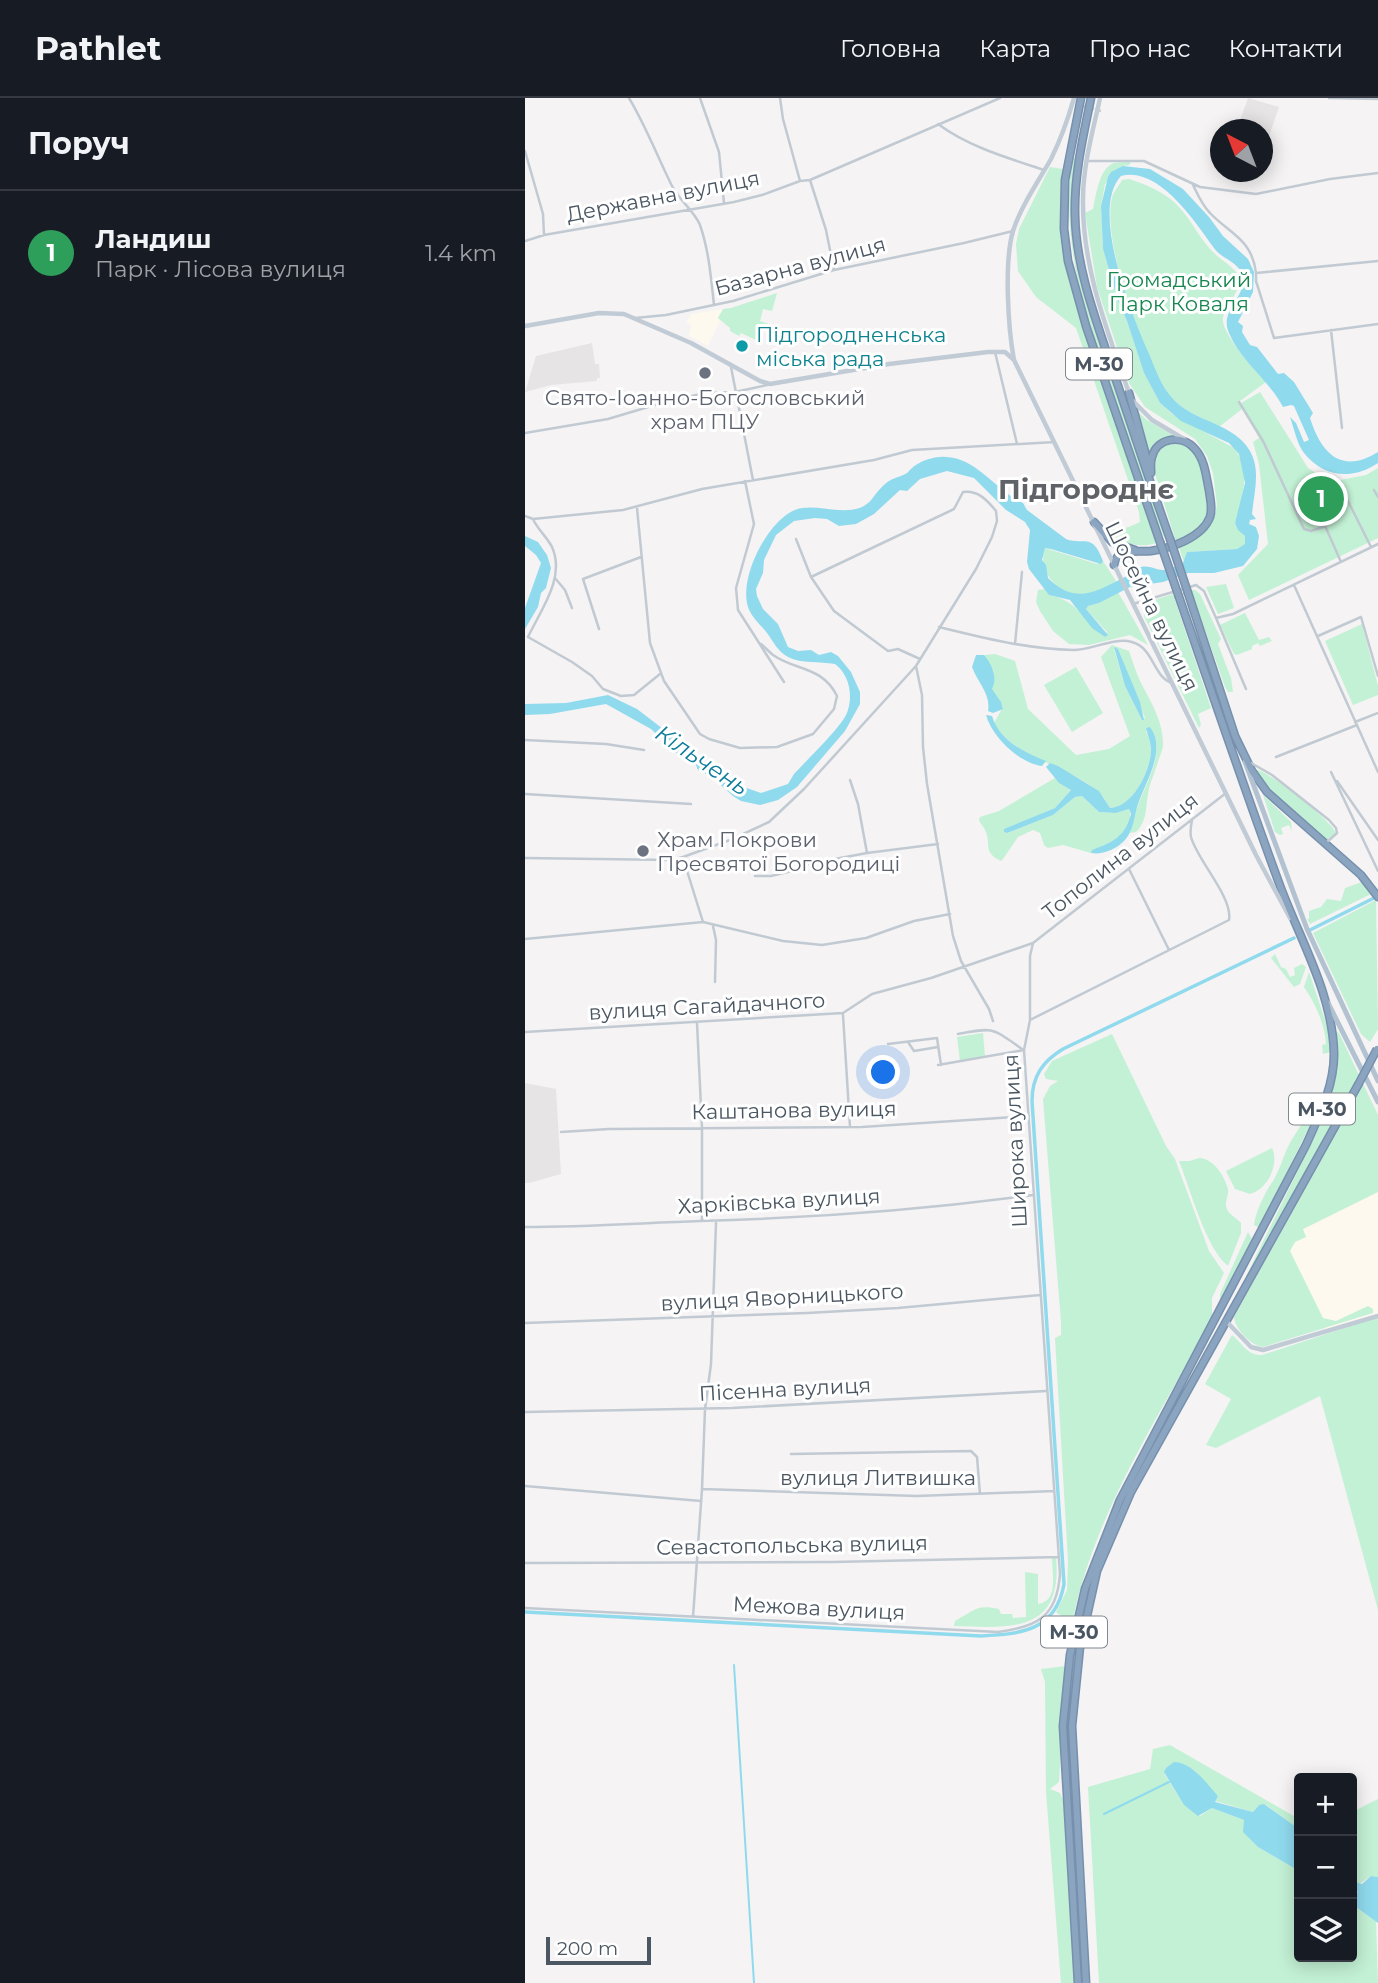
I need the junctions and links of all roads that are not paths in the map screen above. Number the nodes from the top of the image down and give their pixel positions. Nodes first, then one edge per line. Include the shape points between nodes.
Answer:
1 (629, 98) edge
2 (700, 98) edge
3 (781, 98) edge
4 (1000, 98) edge
5 (1074, 98) edge
6 (1081, 98) edge
7 (1091, 98) edge
8 (1100, 98) edge
9 (1329, 98) edge
10 (1378, 99) edge
11 (938, 124) junction
12 (525, 151) edge
13 (1087, 161) junction
14 (1044, 170) junction
15 (1378, 173) edge
16 (810, 180) junction
17 (800, 181) junction
18 (1193, 185) junction
19 (724, 203) junction
20 (688, 210) junction
21 (1013, 231) junction
22 (544, 235) junction
23 (525, 242) edge
24 (1378, 261) edge
25 (834, 270) junction
26 (1257, 273) junction
27 (714, 305) junction
28 (634, 318) junction
29 (1378, 324) edge
30 (525, 326) edge
31 (1331, 330) junction
32 (995, 352) junction
33 (1014, 360) junction
34 (730, 363) junction
35 (770, 383) junction
36 (735, 392) junction
37 (1129, 393) junction
38 (1240, 402) dead end
39 (1342, 428) dead end
40 (525, 433) edge
41 (1055, 442) junction
42 (1188, 443) junction
43 (1017, 444) junction
44 (1151, 473) junction
45 (753, 480) junction
46 (745, 481) junction
47 (1374, 490) dead end
48 (1344, 493) dead end
49 (1311, 494) dead end
50 (1378, 497) edge
51 (1156, 499) junction
52 (637, 507) junction
53 (525, 516) edge
54 (533, 519) junction
55 (1094, 522) junction
56 (1325, 526) junction
57 (796, 539) dead end
58 (1378, 544) edge
59 (1371, 547) junction
60 (1144, 552) junction
61 (641, 557) junction
62 (1341, 562) junction
63 (1116, 568) junction
64 (1022, 572) dead end
65 (811, 577) junction
66 (555, 578) junction
67 (1294, 585) junction
68 (1133, 604) junction
69 (572, 608) dead end
70 (1216, 618) junction
71 (939, 627) junction
72 (599, 629) dead end
73 (1318, 636) junction
74 (761, 644) junction
75 (1015, 644) junction
76 (920, 659) junction
77 (916, 666) junction
78 (660, 674) junction
79 (1378, 676) edge
80 (783, 682) dead end
81 (1172, 683) junction
82 (1246, 689) dead end
83 (1378, 713) edge
84 (1356, 724) junction
85 (1235, 736) junction
86 (525, 740) edge
87 (644, 750) dead end
88 (1276, 757) dead end
89 (1248, 762) junction
90 (1378, 772) edge
91 (850, 780) dead end
92 (1226, 793) junction
93 (525, 794) edge
94 (691, 804) dead end
95 (1192, 819) junction
96 (1378, 840) edge
97 (1324, 843) junction
98 (938, 844) junction
99 (867, 853) junction
100 (525, 858) edge
101 (683, 858) junction
102 (1129, 869) junction
103 (1378, 869) edge
104 (755, 876) dead end
105 (1376, 894) edge
106 (950, 914) junction
107 (703, 922) junction
108 (713, 925) junction
109 (1294, 925) junction
110 (525, 939) edge
111 (1033, 943) junction
112 (1169, 950) junction
113 (964, 967) junction
114 (715, 982) dead end
115 (1321, 988) junction
116 (843, 1013) junction
117 (1030, 1020) junction
118 (993, 1021) dead end
119 (697, 1023) junction
120 (525, 1032) edge
121 (958, 1034) dead end
122 (908, 1042) junction
123 (888, 1044) dead end
124 (938, 1047) junction
125 (1378, 1048) edge
126 (1024, 1050) junction
127 (1375, 1067) edge
128 (1378, 1081) edge
129 (1378, 1102) edge
130 (1028, 1116) junction
131 (850, 1126) junction
132 (702, 1128) junction
133 (561, 1132) dead end
134 (1033, 1195) junction
135 (702, 1221) junction
136 (716, 1222) junction
137 (525, 1227) edge
138 (1040, 1295) junction
139 (1220, 1313) junction
140 (1378, 1315) edge
141 (713, 1316) junction
142 (1227, 1322) junction
143 (525, 1324) edge
144 (1047, 1391) junction
145 (705, 1409) junction
146 (525, 1412) edge
147 (791, 1454) dead end
148 (525, 1486) edge
149 (702, 1489) junction
150 (1054, 1491) junction
151 (979, 1494) junction
152 (701, 1501) junction
153 (1059, 1556) junction
154 (525, 1563) edge
155 (697, 1563) junction
156 (525, 1608) edge
157 (693, 1617) junction
158 (1078, 1983) edge
159 (1086, 1983) edge

1 - 20 street
2 - 19 street via 719,152
3 - 17 street
4 - 11 street, Державна вулиця
5 - 14 main road, Шосейна вулиця
6 - 109 highway, М-30, bridge via 1064,191 1068,261 1237,770
7 - 51 highway, М-30 via 1076,183 1080,260
8 - 13 main road
9 - 10 street
11 - 14 street via 984,149
11 - 16 street, Державна вулиця
12 - 22 street via 543,214
13 - 18 street via 1144,161
13 - 37 main road via 1083,199 1088,260
14 - 21 main road, Шосейна вулиця
15 - 18 street via 1256,194
16 - 17 street, Державна вулиця
16 - 25 street
17 - 19 street, Державна вулиця
18 - 26 street via 1207,209 1244,242
19 - 20 street, Державна вулиця
20 - 22 street, Державна вулиця
20 - 27 street via 697,217 707,249
21 - 25 street, Базарна вулиця
21 - 33 main road, Шосейна вулиця via 1009,293
22 - 23 street, Державна вулиця
24 - 26 street
25 - 27 street, Базарна вулиця
26 - 31 street via 1274,338
27 - 28 street, Базарна вулиця
28 - 30 main road via 599,313
28 - 34 main road
29 - 31 street
31 - 39 street
32 - 33 main road via 1005,352
32 - 35 main road
32 - 43 street
33 - 41 main road, Шосейна вулиця
34 - 35 main road
34 - 36 street
35 - 36 street
36 - 40 street via 705,393 608,419
36 - 45 street
37 - 42 main road via 1140,411
37 - 44 highway
38 - 56 street via 1304,529
41 - 43 street
41 - 55 main road, Шосейна вулиця
42 - 44 highway via 1173,439 1160,445 1151,458
42 - 60 highway via 1200,457 1206,475 1210,518 1188,539
43 - 45 street via 912,450
44 - 51 highway
45 - 46 street
46 - 52 street
46 - 74 street via 754,524 736,594 742,617
47 - 50 street
48 - 59 street
49 - 56 street
51 - 85 highway, М-30, bridge
52 - 54 street
52 - 61 street
53 - 54 street
54 - 66 street via 554,551
55 - 60 highway via 1112,542
55 - 63 main road, Шосейна вулиця
56 - 62 street
57 - 65 street
58 - 59 street
59 - 62 street
60 - 63 highway via 1120,554
61 - 72 street via 583,579
61 - 78 street via 646,625
62 - 67 street
63 - 68 main road, Шосейна вулиця
64 - 75 street
65 - 71 street via 954,509 963,492 979,494 996,510 997,521 976,569
65 - 76 street via 834,611 888,651 898,649
66 - 69 street
66 - 78 street via 528,636 592,676 603,689 621,696 634,695
67 - 70 street
67 - 73 street
68 - 70 street via 1196,585 1204,591
68 - 81 main road, Шосейна вулиця
70 - 82 street
71 - 75 street
71 - 76 street
73 - 79 street via 1361,617
73 - 84 street
74 - 78 street via 773,655 815,672 836,693 834,709 813,734 777,747 759,748 709,739 694,727
74 - 80 street
75 - 81 street via 1076,650 1133,643 1147,652 1164,681
76 - 77 street
77 - 98 street
77 - 101 street via 769,821
81 - 92 main road, Шосейна вулиця
83 - 84 street
84 - 88 street
84 - 90 street
85 - 89 highway, М-30
85 - 127 main road via 1307,929
86 - 87 street
89 - 97 highway, М-30 via 1267,792
89 - 97 street via 1329,820 1337,834
91 - 99 street
92 - 95 street, Тополина вулиця
92 - 109 main road, Шосейна вулиця
93 - 94 street
95 - 102 street, Тополина вулиця
95 - 112 street via 1191,838 1230,917
96 - 103 street via 1331,772
97 - 105 highway, М-30
98 - 99 street
98 - 106 street
99 - 104 street
100 - 101 street
101 - 107 street
102 - 111 street, Тополина вулиця
102 - 112 street
106 - 108 street via 866,938 822,944 783,941
106 - 113 street
107 - 108 street
107 - 110 street
108 - 114 street
109 - 115 highway, М-30
111 - 113 street
111 - 117 street, Широка вулиця
112 - 117 street
113 - 116 street, вулиця Сагайдачного via 872,994
113 - 118 street
115 - 129 main road
115 - 139 highway, М-30 via 1334,1054 1327,1096
116 - 119 street, вулиця Сагайдачного
116 - 131 street
117 - 126 street, Широка вулиця
119 - 120 street, вулиця Сагайдачного
119 - 132 street
121 - 126 street via 994,1030
122 - 123 street
122 - 124 street via 914,1051
122 - 124 street via 937,1038
124 - 126 street via 939,1065
125 - 142 highway, М-30, bridge
126 - 130 street, Широка вулиця
127 - 128 main road
130 - 131 street, Каштанова вулиця
130 - 134 street, Широка вулиця
131 - 132 street, Каштанова вулиця
132 - 133 street, Каштанова вулиця
132 - 135 street
134 - 136 street, Харківська вулиця via 867,1213
134 - 138 street, Широка вулиця
135 - 136 street, Харківська вулиця
135 - 137 street, Харківська вулиця
136 - 141 street
138 - 141 street, вулиця Яворницького via 885,1309
138 - 144 street, Широка вулиця
139 - 142 highway
139 - 158 highway, М-30 via 1120,1500 1078,1615 1063,1726
140 - 142 main road via 1263,1350 1251,1347
141 - 143 street, вулиця Яворницького
141 - 145 street
142 - 159 highway, М-30 via 1131,1492 1097,1572 1084,1622 1072,1726
144 - 145 street, Пісенна вулиця
144 - 150 street, Широка вулиця
145 - 146 street, Пісенна вулиця
145 - 149 street
147 - 151 street via 971,1451 977,1457
148 - 152 street
149 - 151 street, вулиця Литвишка
149 - 152 street
150 - 151 street, вулиця Литвишка
150 - 153 street, Широка вулиця
152 - 155 street
153 - 155 street, Севастопольська вулиця
153 - 157 street, Межова вулиця via 1054,1603 1043,1618 1020,1629 998,1632
154 - 155 street, Севастопольська вулиця
155 - 157 street
156 - 157 street, Межова вулиця

